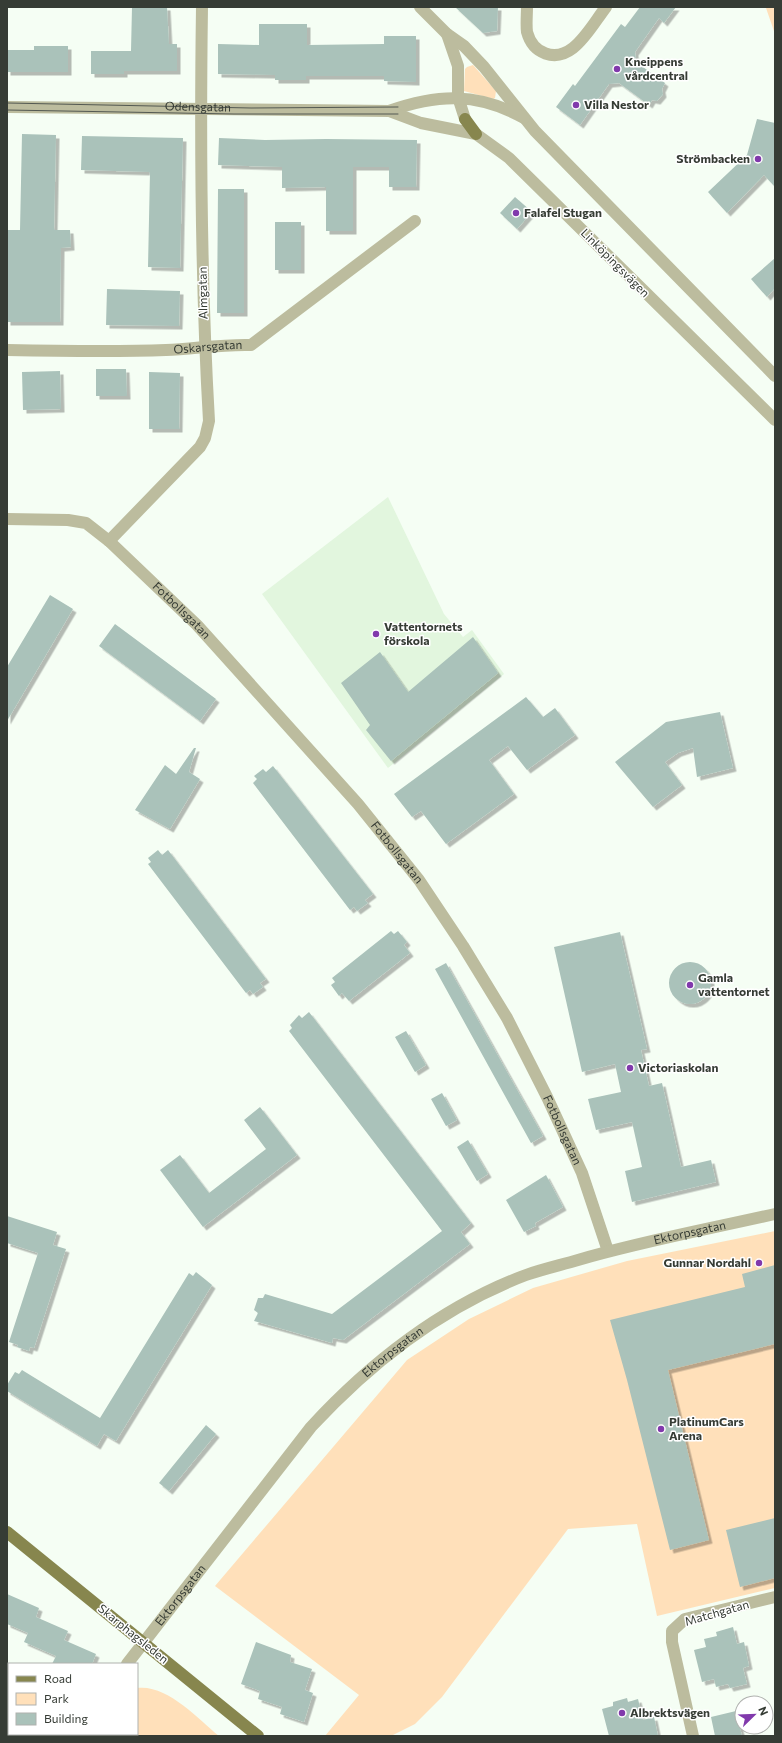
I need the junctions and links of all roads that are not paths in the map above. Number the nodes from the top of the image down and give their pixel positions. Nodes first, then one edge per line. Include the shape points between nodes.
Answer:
1 (202, 7) edge
2 (420, 7) edge
3 (527, 7) edge
4 (606, 7) edge
5 (447, 34) junction
6 (458, 97) junction
7 (7, 107) edge
8 (201, 109) junction
9 (389, 110) junction
10 (524, 118) junction
11 (465, 119) joint
12 (476, 134) junction
13 (415, 221) dead end
14 (205, 347) junction
15 (7, 350) edge
16 (775, 376) edge
17 (775, 420) edge
18 (7, 519) edge
19 (109, 541) junction
20 (775, 1214) edge
21 (608, 1252) junction
22 (7, 1532) edge
23 (775, 1597) edge
24 (143, 1643) junction
25 (128, 1663) edge
26 (258, 1736) edge
27 (694, 1736) edge

1 - 8 street, Almgatan
2 - 5 street, Linköpingsvägen
3 - 4 street via 527,31 533,46 546,55 562,55 574,48
5 - 6 street, Linköpingsvägen via 458,66
5 - 10 street, Linköpingsvägen via 464,46 480,63
6 - 9 street, Odensgatan via 422,100
6 - 10 street, Odensgatan via 498,106
6 - 11 street, Linköpingsvägen
7 - 8 street, Odensgatan
8 - 9 street, Odensgatan
8 - 14 street, Almgatan via 200,172
9 - 12 street, Odensgatan via 421,123
10 - 16 street, Linköpingsvägen
11 - 12 main road, Linköpingsvägen
12 - 17 street, Linköpingsvägen via 509,158
13 - 14 street, Oskarsgatan via 251,345
14 - 15 street, Oskarsgatan via 142,351
14 - 19 street, Almgatan via 209,421 206,438 192,456
18 - 19 street, Fotbollsgatan via 68,520 86,523
19 - 21 street, Fotbollsgatan via 196,624 358,804 419,880 507,1018 582,1173
20 - 21 street, Ektorpsgatan
21 - 24 street, Ektorpsgatan via 527,1275 476,1297 423,1327 368,1370 311,1427
22 - 24 main road, Skarphagsleden
23 - 27 street, Matchgatan via 685,1619 672,1631 672,1642
24 - 25 street, Ektorpsgatan
24 - 26 main road, Skarphagsleden

